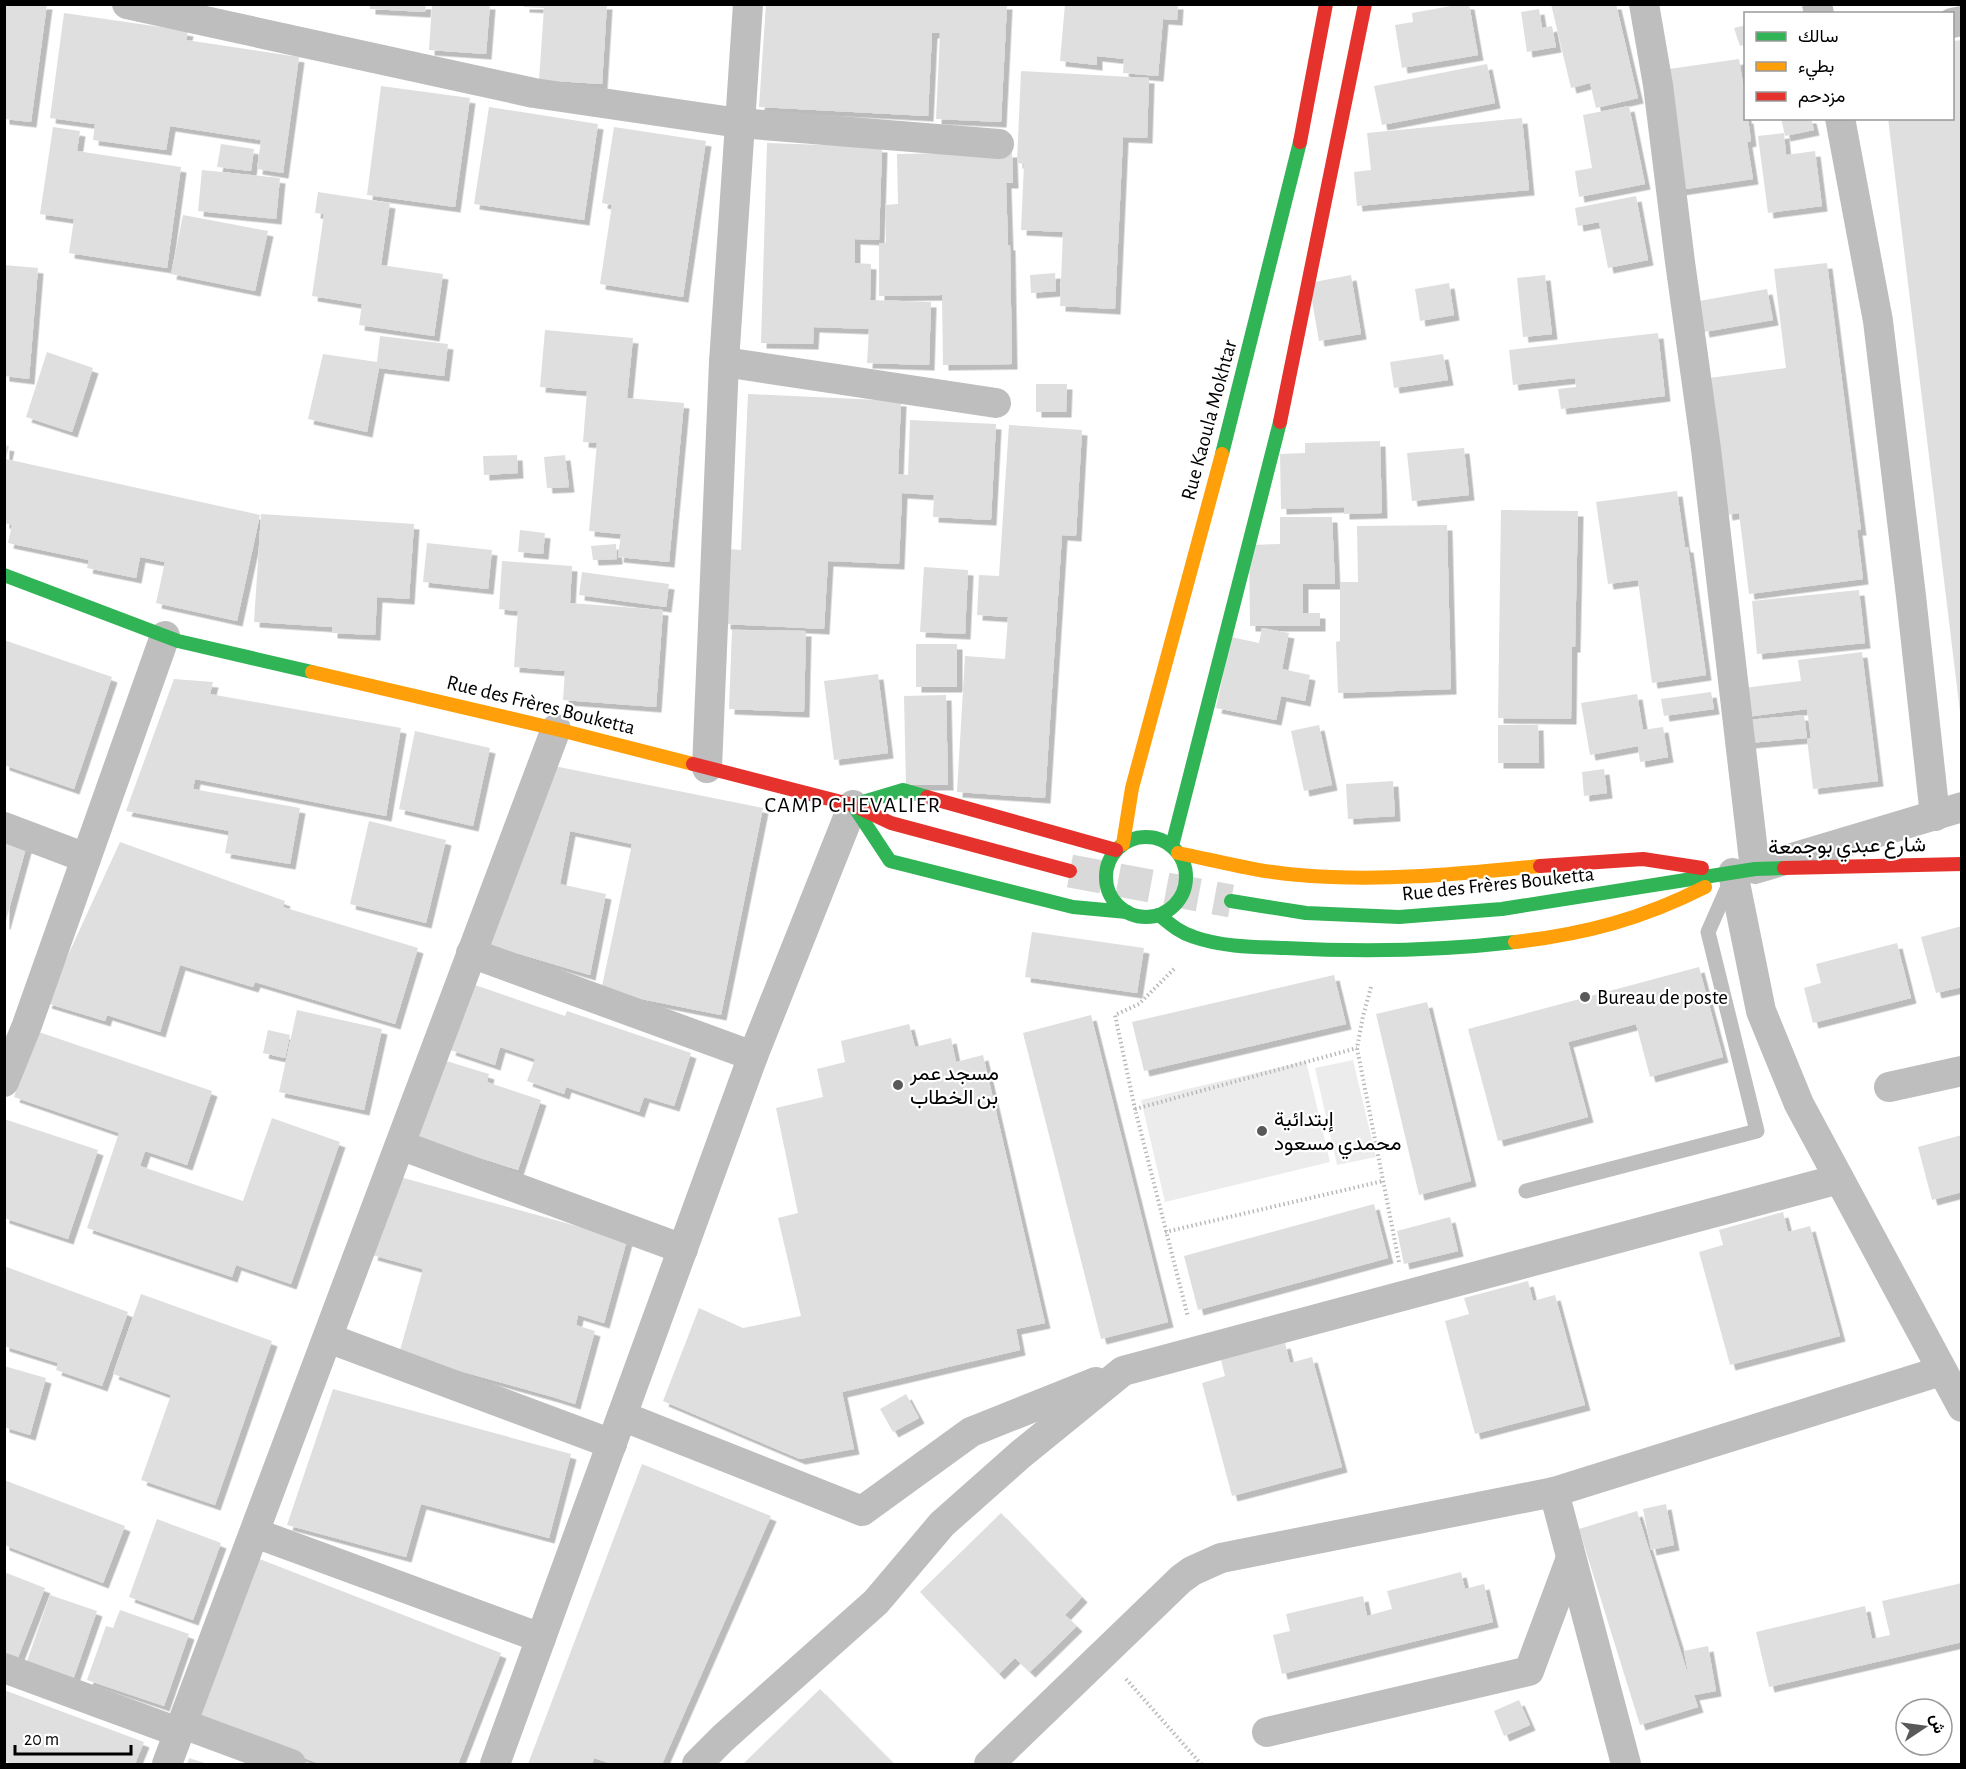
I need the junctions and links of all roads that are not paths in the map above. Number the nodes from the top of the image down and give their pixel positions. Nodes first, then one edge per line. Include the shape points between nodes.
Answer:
1 (127, 4) edge
2 (748, 4) edge
3 (1326, 4) edge
4 (1365, 4) edge
5 (1644, 4) edge
6 (1840, 120) edge
7 (739, 123) junction
8 (999, 144) dead end
9 (724, 362) junction
10 (996, 403) dead end
11 (4, 575) edge
12 (165, 636) junction
13 (556, 729) junction
14 (707, 768) junction
15 (853, 805) junction
16 (1948, 811) edge
17 (4, 827) edge
18 (1119, 847) junction
19 (1175, 850) junction
20 (86, 858) junction
21 (1962, 864) edge
22 (1070, 871) tunnel mouth
23 (1744, 871) junction
24 (1231, 901) tunnel mouth
25 (1127, 912) junction
26 (1159, 915) junction
27 (471, 953) junction
28 (753, 1056) junction
29 (1962, 1071) edge
30 (4, 1082) edge
31 (1889, 1087) dead end
32 (400, 1145) junction
33 (1839, 1179) junction
34 (1526, 1191) dead end
35 (683, 1249) junction
36 (327, 1338) junction
37 (1123, 1371) junction
38 (1941, 1371) junction
39 (1962, 1407) edge
40 (622, 1416) junction
41 (612, 1444) junction
42 (1554, 1492) junction
43 (255, 1533) junction
44 (1571, 1558) junction
45 (541, 1638) junction
46 (4, 1668) edge
47 (180, 1728) junction
48 (1268, 1732) dead end
49 (167, 1764) edge
50 (291, 1764) edge
51 (495, 1764) edge
52 (697, 1764) edge
53 (989, 1764) edge
54 (1626, 1764) edge

1 - 7 street via 534,93
2 - 7 street
3 - 18 main road, Rue Kaoula Mokhtar via 1309,97 1238,399
4 - 19 main road via 1281,416
5 - 23 street via 1707,449
6 - 16 street via 1878,321 1911,596
7 - 8 street
7 - 9 street
9 - 10 street
9 - 14 street
11 - 12 main road, Rue des Frères Bouketta
12 - 13 main road, Rue des Frères Bouketta
12 - 20 street
13 - 14 main road, Rue des Frères Bouketta
13 - 27 street
14 - 15 main road, Rue des Frères Bouketta
15 - 18 main road via 903,790
15 - 22 main road, Rue des Frères Bouketta via 891,823
15 - 25 main road via 890,861 1073,907
15 - 28 street
16 - 23 street
17 - 20 street
18 - 19 main road via 1132,839 1153,837
18 - 25 main road via 1106,877 1116,903
19 - 23 main road via 1261,870 1352,878 1415,878 1643,859
19 - 26 main road via 1184,864 1185,889 1170,909
20 - 30 street
21 - 23 main road, شارع عبدي بوجمعة
23 - 24 main road, Rue des Frères Bouketta via 1465,913 1399,917 1306,913
23 - 26 main road via 1653,914 1605,927 1495,945 1322,952 1238,945 1184,934
23 - 33 street via 1761,1011 1798,1104
23 - 34 lane via 1708,932 1757,1131
25 - 26 main road via 1148,917
27 - 28 street
27 - 32 street
28 - 35 street
29 - 31 street
32 - 35 street
32 - 36 street
33 - 37 street
33 - 38 street
35 - 40 street
36 - 41 street
36 - 43 street
37 - 40 street via 971,1432 862,1512
37 - 52 street via 942,1524 876,1602
38 - 39 street
38 - 42 street
40 - 41 street
41 - 45 street
42 - 44 street
42 - 53 street via 1221,1558 1192,1571
43 - 45 street
43 - 47 street
44 - 48 street via 1529,1671
44 - 54 street
45 - 51 street
46 - 47 street
47 - 49 street
47 - 50 street

